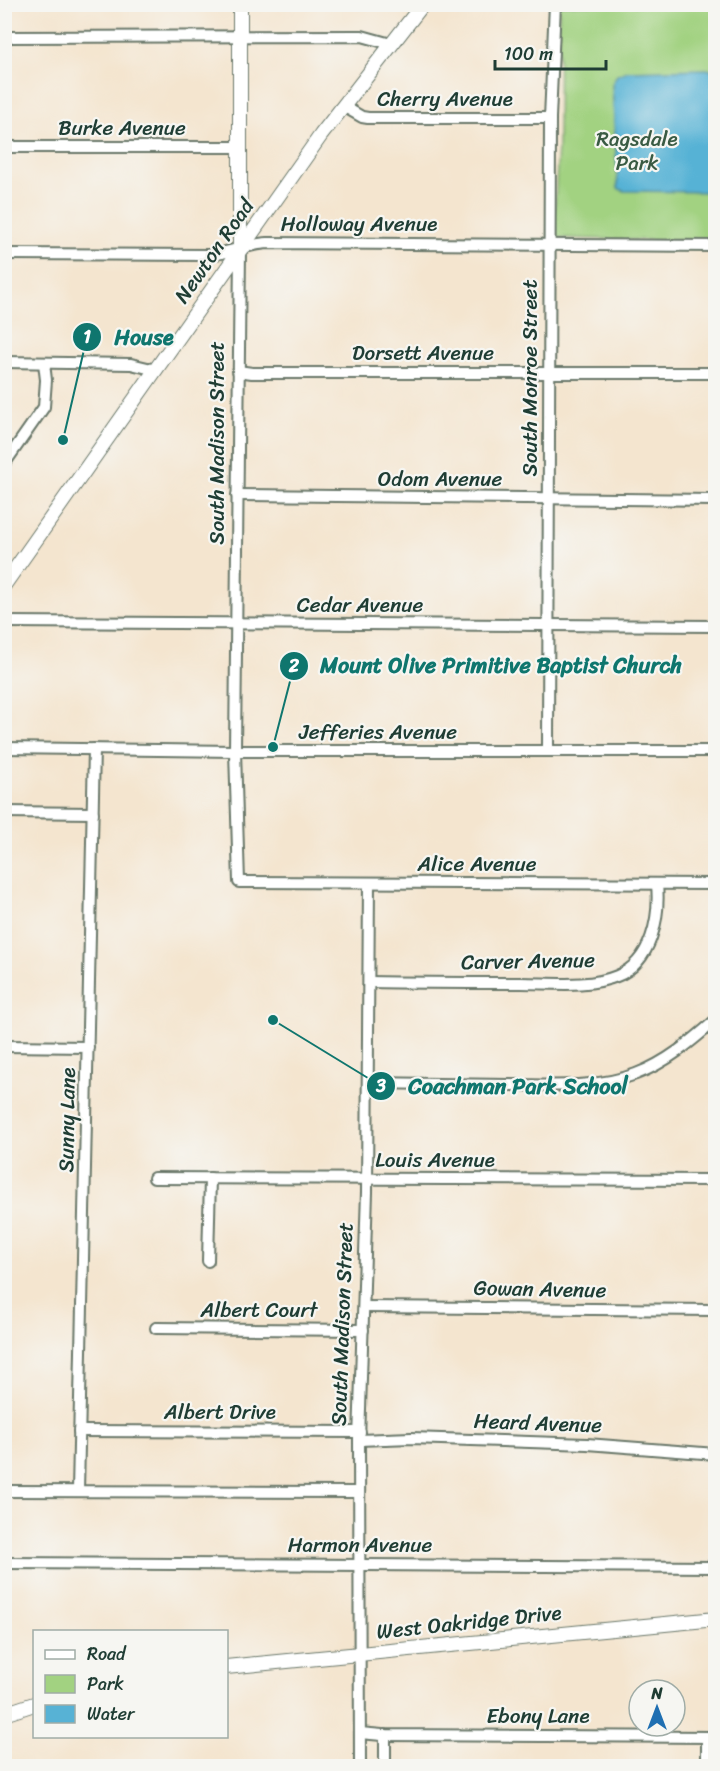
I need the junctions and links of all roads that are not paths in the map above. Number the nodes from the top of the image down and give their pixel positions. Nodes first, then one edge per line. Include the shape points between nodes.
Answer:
1 (240, 4) edge
2 (423, 4) edge
3 (555, 4) edge
4 (240, 36) junction
5 (4, 37) edge
6 (391, 44) junction
7 (343, 106) junction
8 (550, 118) junction
9 (4, 147) edge
10 (240, 147) junction
11 (550, 245) junction
12 (716, 246) edge
13 (240, 248) junction
14 (4, 254) edge
15 (4, 362) edge
16 (44, 363) junction
17 (156, 370) junction
18 (238, 371) junction
19 (549, 373) junction
20 (716, 374) edge
21 (5, 461) edge
22 (237, 495) junction
23 (548, 499) junction
24 (716, 500) edge
25 (4, 585) edge
26 (4, 622) edge
27 (236, 623) junction
28 (548, 626) junction
29 (716, 626) edge
30 (4, 748) edge
31 (94, 749) junction
32 (235, 751) junction
33 (548, 751) junction
34 (716, 751) edge
35 (4, 812) edge
36 (93, 813) junction
37 (239, 882) joint
38 (369, 883) junction
39 (657, 884) junction
40 (716, 884) edge
41 (369, 982) junction
42 (716, 1020) edge
43 (4, 1046) edge
44 (88, 1047) junction
45 (368, 1083) junction
46 (210, 1178) junction
47 (154, 1179) dead end
48 (367, 1180) junction
49 (716, 1180) edge
50 (208, 1261) dead end
51 (364, 1306) junction
52 (716, 1310) edge
53 (156, 1328) dead end
54 (363, 1330) junction
55 (79, 1431) junction
56 (360, 1436) junction
57 (716, 1454) edge
58 (4, 1491) edge
59 (78, 1491) junction
60 (359, 1492) junction
61 (4, 1563) edge
62 (360, 1565) junction
63 (716, 1567) edge
64 (716, 1619) edge
65 (360, 1654) junction
66 (228, 1667) edge
67 (33, 1704) edge
68 (4, 1713) edge
69 (360, 1733) junction
70 (385, 1735) junction
71 (711, 1737) edge
72 (360, 1767) edge
73 (385, 1767) edge
74 (707, 1767) edge

1 - 4 main road, South Madison Street
2 - 6 main road, Newton Road
3 - 8 street, South Monroe Street
4 - 5 street
4 - 6 street via 362,36
4 - 10 main road, South Madison Street
6 - 7 main road, Newton Road
7 - 8 street, Cherry Avenue via 368,118
7 - 13 main road, Newton Road
8 - 11 street, South Monroe Street
9 - 10 street, Burke Avenue
10 - 13 main road, South Madison Street
11 - 12 street, Holloway Avenue
11 - 13 street, Holloway Avenue via 268,243
11 - 19 street, South Monroe Street
13 - 14 street, Holloway Avenue via 210,255
13 - 17 main road, Newton Road
13 - 18 street, South Madison Street
15 - 16 street
16 - 17 street via 131,364
16 - 21 street via 44,407
17 - 25 main road, Newton Road
18 - 19 street, Dorsett Avenue
18 - 22 street, South Madison Street
19 - 20 street, Dorsett Avenue
19 - 23 street, South Monroe Street
22 - 23 street, Odom Avenue
22 - 27 street, South Madison Street
23 - 24 street, Odom Avenue
23 - 28 street, South Monroe Street
26 - 27 street, Cedar Avenue
27 - 28 street, Cedar Avenue
27 - 32 street, South Madison Street
28 - 29 street, Cedar Avenue
28 - 33 street, South Monroe Street
30 - 31 street, Jefferies Avenue
31 - 32 street, Jefferies Avenue
31 - 36 street, Sunny Lane
32 - 33 street, Jefferies Avenue
32 - 37 street, South Madison Street
33 - 34 street, Jefferies Avenue
35 - 36 street
36 - 44 street, Sunny Lane
37 - 38 street, Alice Avenue
38 - 39 street, Alice Avenue
38 - 41 street, South Madison Street
39 - 40 street, Alice Avenue
39 - 41 street, Carver Avenue via 652,936 634,964 618,976 582,983
41 - 45 street, South Madison Street
42 - 45 street via 675,1053 639,1073 607,1082
43 - 44 street
44 - 55 street, Sunny Lane
45 - 48 street, South Madison Street
46 - 47 street, Louis Avenue
46 - 48 street, Louis Avenue
46 - 50 street
48 - 49 street, Louis Avenue
48 - 51 street, South Madison Street
51 - 52 street, Gowan Avenue
51 - 54 street, South Madison Street
53 - 54 street, Albert Court
54 - 56 street, South Madison Street
55 - 56 street, Albert Drive
55 - 59 street, Sunny Lane
56 - 57 street, Heard Avenue via 587,1444
56 - 60 street, South Madison Street
58 - 59 street
59 - 60 street
60 - 62 street, South Madison Street
61 - 62 street, Harmon Avenue
62 - 63 street, Harmon Avenue
62 - 65 street, South Madison Street
64 - 65 main road, West Oakridge Drive
65 - 66 main road, West Oakridge Drive
65 - 69 street, South Madison Street
67 - 68 main road
69 - 70 street, Ebony Lane
69 - 72 street, South Madison Street
70 - 71 street, Ebony Lane
70 - 73 street
71 - 74 street

